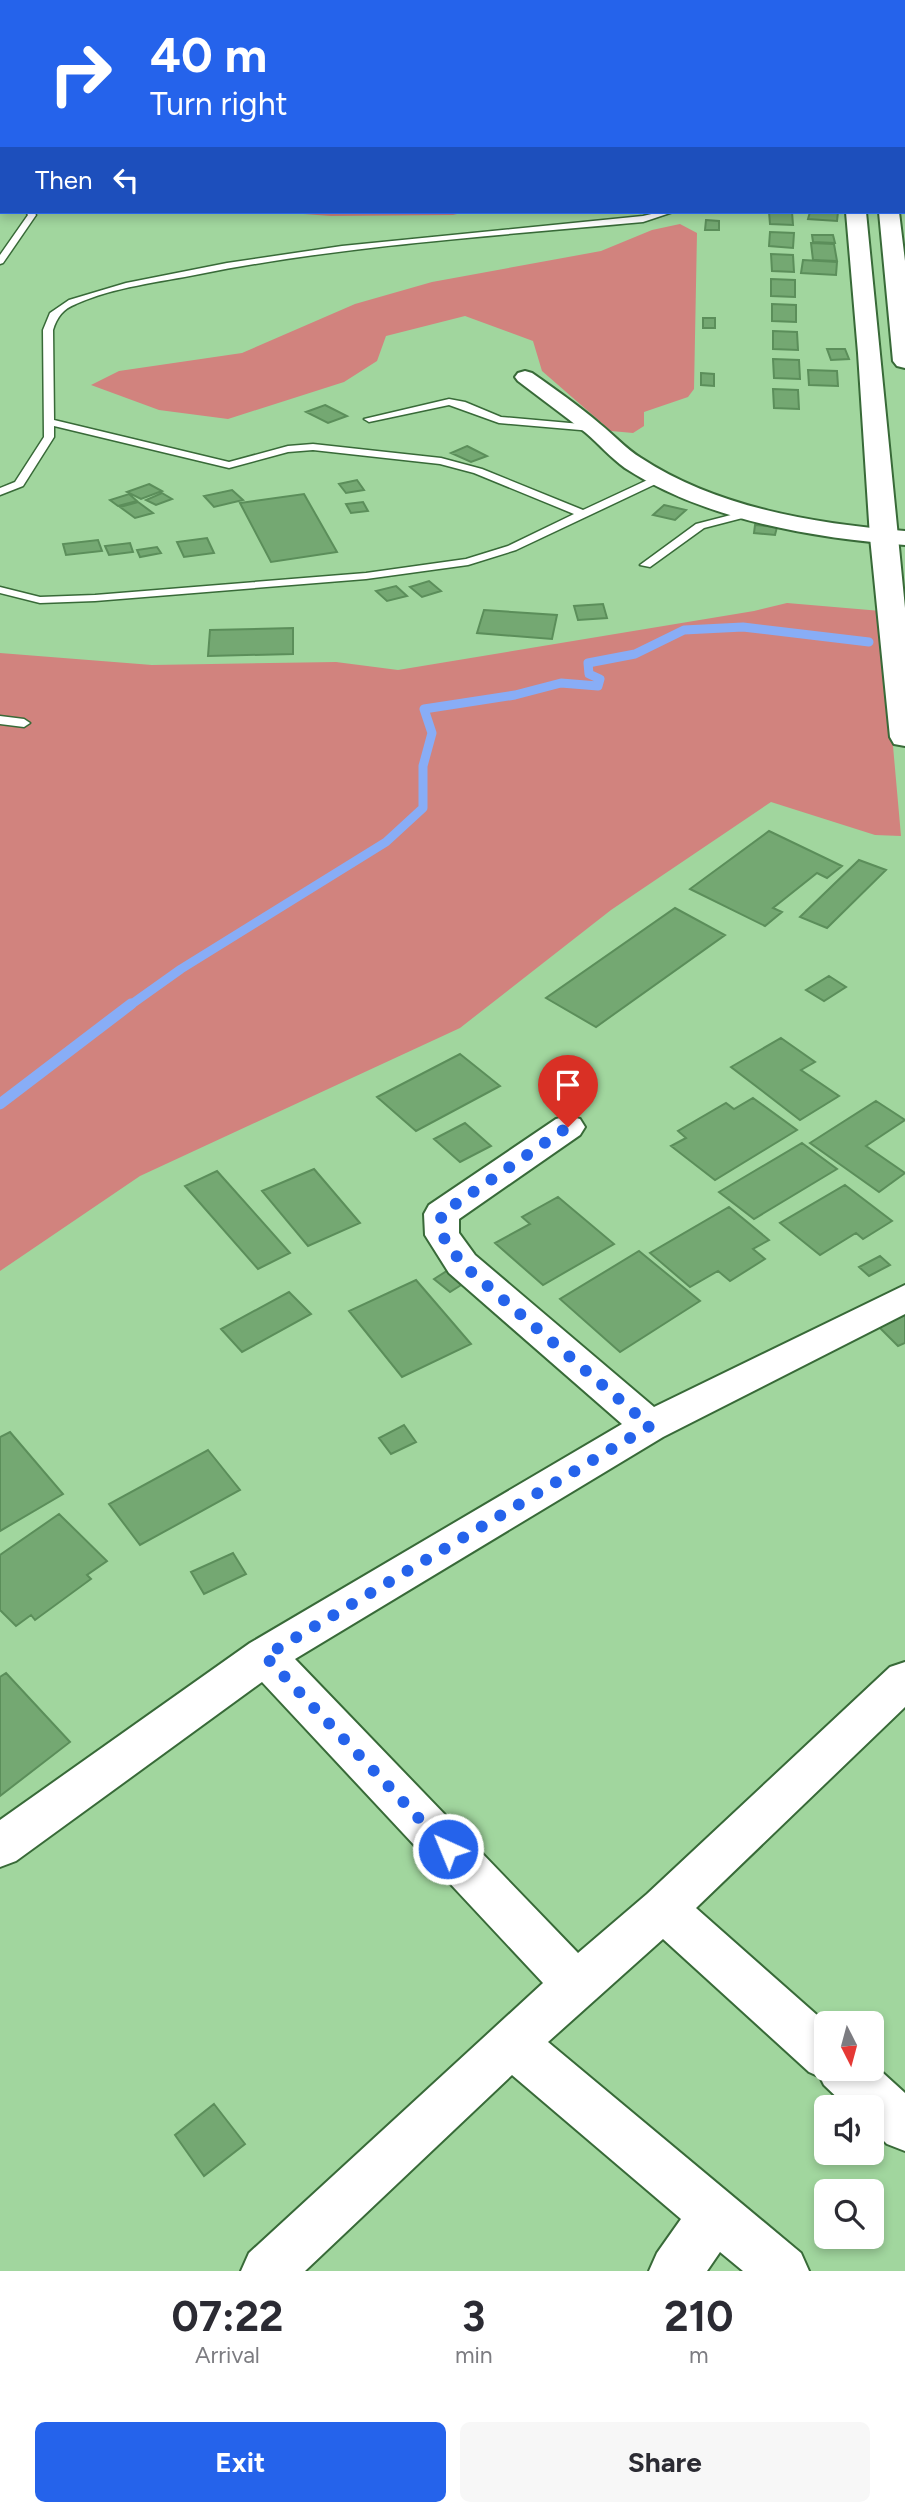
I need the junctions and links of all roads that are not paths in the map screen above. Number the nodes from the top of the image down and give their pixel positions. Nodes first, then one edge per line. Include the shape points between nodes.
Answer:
1 (31, 214) edge
2 (662, 214) edge
3 (856, 214) edge
4 (889, 214) edge
5 (2, 259) edge
6 (901, 280) edge
7 (905, 353) edge
8 (525, 377) dead end
9 (369, 419) dead end
10 (48, 422) junction
11 (592, 428) junction
12 (660, 478) junction
13 (0, 492) edge
14 (754, 512) junction
15 (583, 514) junction
16 (894, 537) edge
17 (646, 565) dead end
18 (0, 590) edge
19 (0, 720) edge
20 (24, 723) dead end
21 (905, 737) edge
22 (568, 1127) dead end
23 (905, 1298) edge
24 (650, 1426) junction
25 (265, 1656) junction
26 (905, 1680) edge
27 (0, 1846) edge
28 (663, 1909) junction
29 (577, 1985) junction
30 (511, 2043) junction
31 (814, 2044) edge
32 (855, 2081) edge
33 (905, 2126) edge
34 (716, 2214) junction
35 (267, 2271) edge
36 (675, 2271) edge
37 (783, 2271) edge

1 - 5 lane
2 - 10 lane via 293,255 126,286 72,302 53,315 48,330
3 - 16 street
4 - 6 street
6 - 7 street
8 - 11 street
9 - 11 lane via 449,402 499,420
10 - 13 lane via 48,437 19,484
10 - 15 lane via 229,465 313,447 441,461 478,471
11 - 12 street via 633,463
12 - 14 street
12 - 15 lane
14 - 16 street
14 - 17 lane via 700,526
15 - 18 lane via 512,548 468,562 415,570 95,598 40,600
16 - 21 street via 895,634
19 - 20 lane
22 - 24 street via 441,1214 442,1235 462,1264
23 - 24 street
24 - 25 street
25 - 27 street
25 - 29 street
26 - 28 street
28 - 29 street
28 - 31 street
29 - 30 street
30 - 34 street
30 - 35 street
32 - 33 street
34 - 36 street
34 - 37 street

